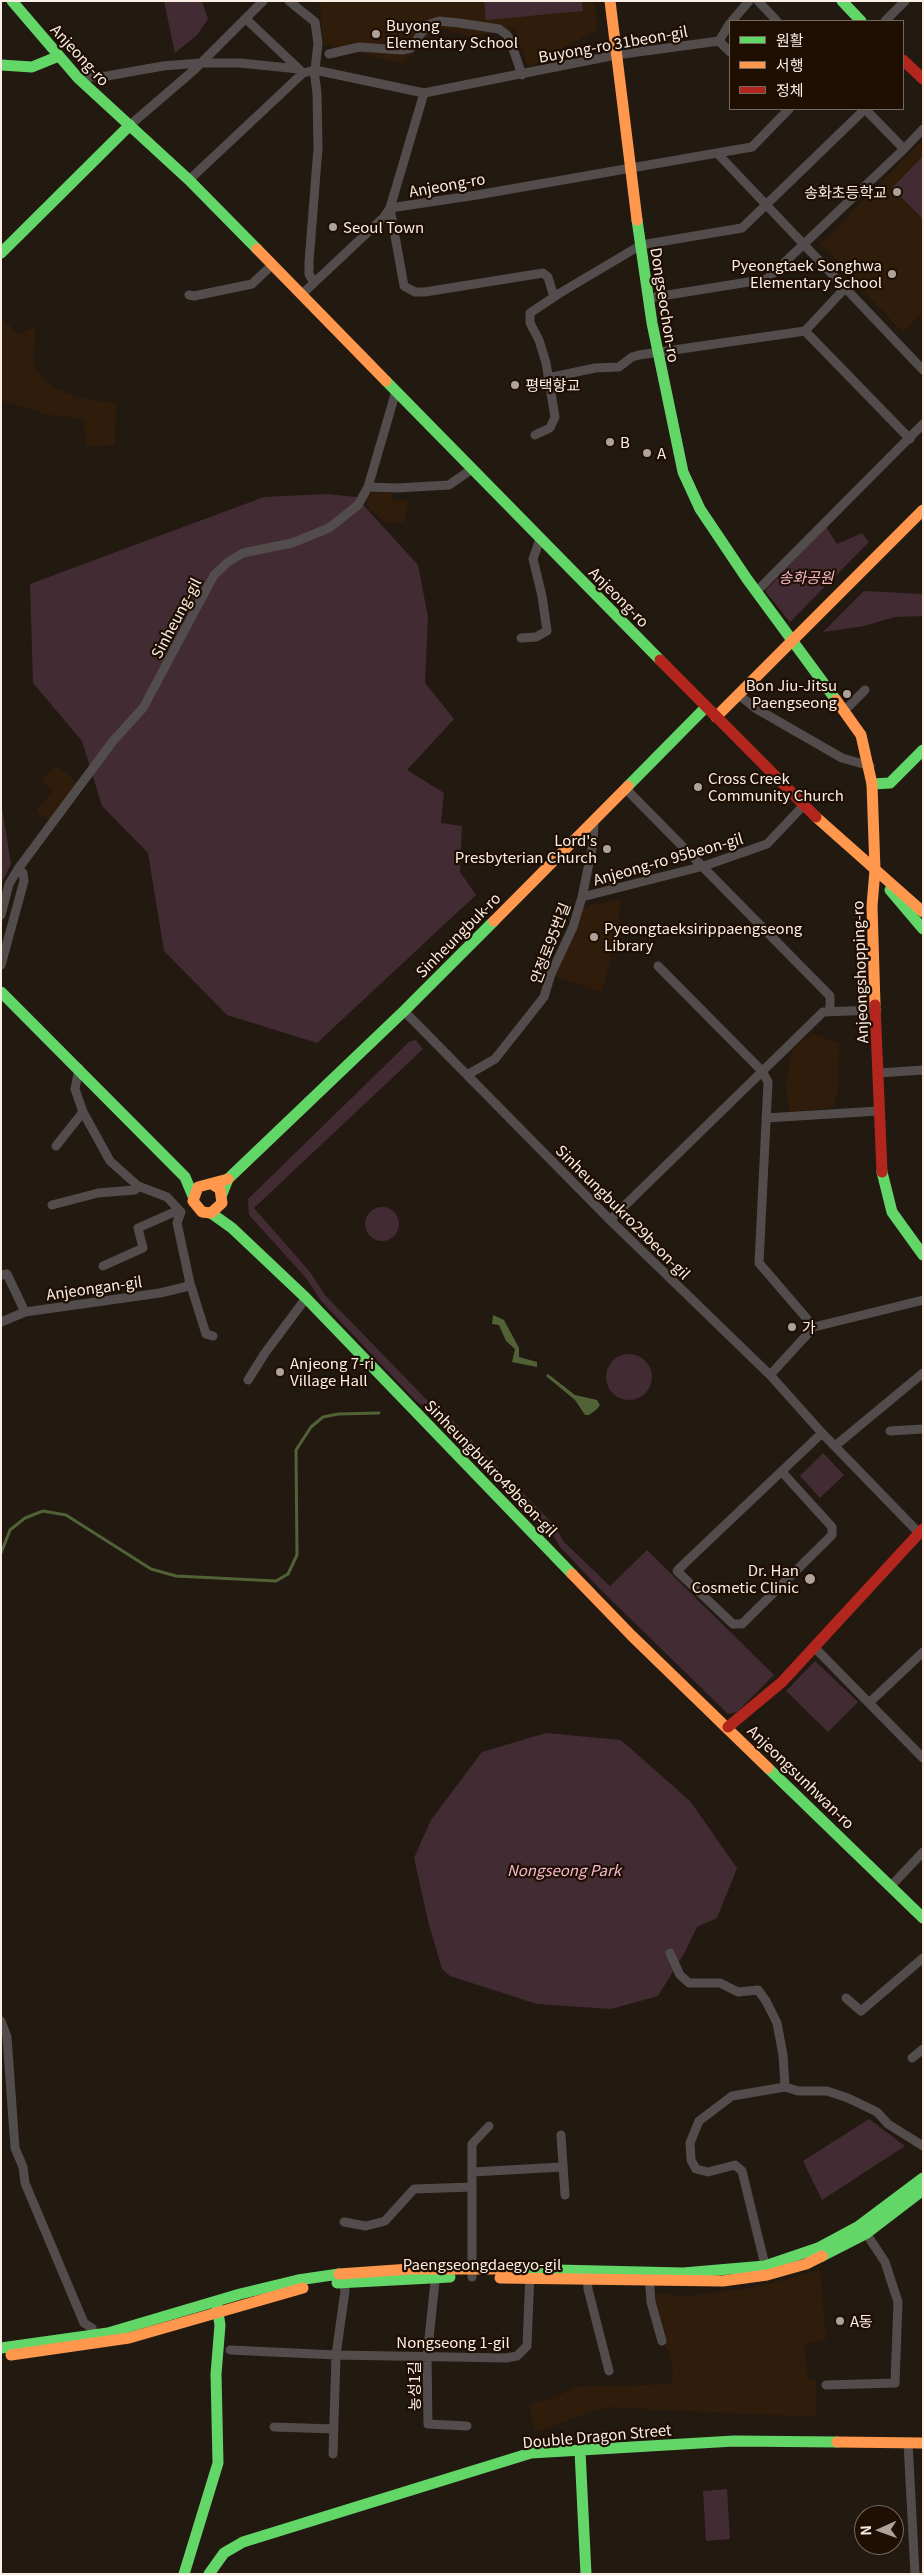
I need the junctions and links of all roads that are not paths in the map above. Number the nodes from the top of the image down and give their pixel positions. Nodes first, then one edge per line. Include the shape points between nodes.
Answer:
1 (12, 1) edge
2 (263, 1) edge
3 (289, 1) edge
4 (610, 1) edge
5 (749, 1) edge
6 (758, 1) edge
7 (842, 1) edge
8 (905, 1) edge
9 (246, 19) junction
10 (733, 20) edge
11 (776, 20) edge
12 (860, 20) edge
13 (886, 20) edge
14 (729, 25) edge
15 (719, 41) junction
16 (729, 51) edge
17 (329, 54) dead end
18 (616, 55) junction
19 (59, 56) junction
20 (904, 61) edge
21 (200, 63) junction
22 (1, 65) edge
23 (314, 70) junction
24 (301, 71) junction
25 (522, 75) junction
26 (78, 78) junction
27 (923, 78) edge
28 (424, 93) junction
29 (785, 110) edge
30 (864, 110) edge
31 (866, 110) edge
32 (130, 125) junction
33 (923, 129) edge
34 (904, 148) junction
35 (717, 153) junction
36 (630, 166) junction
37 (189, 180) junction
38 (766, 204) junction
39 (390, 208) junction
40 (804, 243) junction
41 (640, 245) junction
42 (1, 253) edge
43 (272, 265) junction
44 (314, 283) junction
45 (846, 287) junction
46 (189, 295) dead end
47 (301, 295) junction
48 (554, 297) junction
49 (649, 298) junction
50 (805, 331) junction
51 (657, 353) junction
52 (922, 368) edge
53 (548, 378) junction
54 (396, 391) junction
55 (923, 424) edge
56 (535, 435) dead end
57 (910, 439) junction
58 (472, 469) junction
59 (368, 487) junction
60 (923, 510) edge
61 (540, 539) junction
62 (757, 591) junction
63 (522, 638) dead end
64 (794, 640) junction
65 (865, 690) dead end
66 (739, 695) junction
67 (706, 707) junction
68 (844, 711) junction
69 (716, 717) junction
70 (923, 750) edge
71 (870, 766) junction
72 (872, 784) junction
73 (626, 788) junction
74 (803, 806) junction
75 (594, 820) junction
76 (704, 866) junction
77 (18, 869) junction
78 (875, 870) junction
79 (582, 897) junction
80 (922, 909) edge
81 (1, 915) edge
82 (923, 929) edge
83 (1, 965) edge
84 (658, 966) dead end
85 (2, 993) edge
86 (877, 1010) junction
87 (404, 1011) junction
88 (830, 1011) junction
89 (79, 1068) junction
90 (923, 1070) edge
91 (762, 1071) junction
92 (878, 1073) junction
93 (467, 1075) junction
94 (878, 1111) junction
95 (83, 1112) junction
96 (766, 1118) junction
97 (56, 1146) dead end
98 (185, 1177) junction
99 (228, 1179) junction
100 (207, 1184) junction
101 (138, 1186) junction
102 (222, 1199) junction
103 (194, 1201) junction
104 (52, 1205) dead end
105 (180, 1213) junction
106 (211, 1213) junction
107 (610, 1220) junction
108 (232, 1228) junction
109 (923, 1255) edge
110 (103, 1266) dead end
111 (1, 1275) edge
112 (190, 1283) junction
113 (306, 1298) junction
114 (923, 1300) edge
115 (25, 1312) junction
116 (1, 1322) edge
117 (814, 1327) junction
118 (213, 1336) dead end
119 (923, 1373) edge
120 (770, 1375) junction
121 (248, 1380) dead end
122 (923, 1429) edge
123 (890, 1431) dead end
124 (822, 1433) junction
125 (835, 1446) junction
126 (782, 1472) junction
127 (921, 1531) edge
128 (815, 1648) junction
129 (923, 1652) edge
130 (869, 1703) junction
131 (728, 1727) junction
132 (923, 1758) edge
133 (923, 1852) edge
134 (891, 1886) junction
135 (923, 1918) edge
136 (670, 1954) dead end
137 (923, 1958) edge
138 (846, 1998) dead end
139 (1, 2021) edge
140 (923, 2049) edge
141 (912, 2058) dead end
142 (11, 2086) junction
143 (784, 2087) junction
144 (1, 2091) edge
145 (489, 2126) dead end
146 (561, 2135) dead end
147 (923, 2146) edge
148 (562, 2167) junction
149 (472, 2172) junction
150 (923, 2178) edge
151 (472, 2187) junction
152 (923, 2190) edge
153 (565, 2195) dead end
154 (344, 2222) dead end
155 (864, 2229) junction
156 (766, 2270) junction
157 (436, 2274) junction
158 (472, 2274) junction
159 (530, 2274) junction
160 (587, 2275) junction
161 (649, 2277) junction
162 (343, 2278) junction
163 (215, 2302) junction
164 (218, 2314) junction
165 (95, 2340) junction
166 (662, 2341) dead end
167 (1, 2348) edge
168 (230, 2350) dead end
169 (336, 2355) junction
170 (1, 2356) edge
171 (427, 2357) junction
172 (609, 2371) dead end
173 (826, 2385) dead end
174 (467, 2426) dead end
175 (274, 2427) dead end
176 (334, 2430) junction
177 (908, 2442) junction
178 (923, 2442) edge
179 (580, 2451) junction
180 (333, 2454) dead end
181 (184, 2574) edge
182 (209, 2574) edge
183 (586, 2574) edge
184 (915, 2574) edge

1 - 19 street, Anjeong-ro
2 - 9 street
3 - 23 street via 315,22 318,42
4 - 18 street, Dongseochon-ro
5 - 10 street
6 - 11 street
7 - 12 street
8 - 13 street
9 - 21 street
9 - 24 street
14 - 15 street
15 - 16 street
15 - 18 street, Buyong-ro 31beon-gil
17 - 25 street via 359,47 411,48 427,25 439,21 459,23 499,29 510,40
18 - 25 street, Buyong-ro 31beon-gil
18 - 36 street, Dongseochon-ro
19 - 22 street via 32,67
19 - 26 street, Anjeong-ro
20 - 27 street
21 - 24 street via 248,63
21 - 26 street
21 - 32 street
23 - 24 street, Buyong-ro 31beon-gil
23 - 28 street, Buyong-ro 31beon-gil
23 - 44 street via 318,148 309,274
24 - 37 street, Buyong-ro 31beon-gil
25 - 28 street, Buyong-ro 31beon-gil
26 - 32 street, Anjeong-ro
28 - 39 street
29 - 35 street, Anjeong-ro via 752,147
30 - 38 street
31 - 34 street
32 - 37 street, Anjeong-ro
32 - 42 street
33 - 34 street
34 - 40 street
35 - 36 street, Anjeong-ro
35 - 38 street
36 - 39 street, Anjeong-ro via 486,194
36 - 41 street, Dongseochon-ro
37 - 43 street, Anjeong-ro
38 - 40 street
38 - 41 street via 742,228
39 - 44 street, Anjeong-ro
39 - 48 street via 403,282 410,291 425,292 543,273 548,277
40 - 45 street
40 - 49 street via 767,279
41 - 48 street
41 - 49 street, Dongseochon-ro
43 - 46 street via 252,284
43 - 47 street, Anjeong-ro
44 - 47 street, Anjeong-ro
45 - 50 street
45 - 52 street
47 - 54 street, Anjeong-ro
48 - 53 street via 530,313 530,323 539,340
49 - 51 street, Dongseochon-ro
50 - 51 street
50 - 57 street
51 - 53 street via 632,357 619,367 596,368
51 - 62 street, Dongseochon-ro via 683,472 700,509
53 - 56 street via 555,417 550,428
54 - 58 street, Anjeong-ro
54 - 59 street, Sinheung-gil
55 - 57 street
57 - 62 street
58 - 59 street via 449,485
58 - 61 street, Anjeong-ro
59 - 77 street, Sinheung-gil via 358,505 329,528 292,543 243,553 214,575 143,708 114,741
60 - 64 street
61 - 63 street via 533,558 547,631 536,637
61 - 67 street, Anjeong-ro
62 - 64 street, Dongseochon-ro
64 - 66 street
64 - 68 street, Dongseochon-ro
65 - 68 street
66 - 69 street
66 - 71 street via 755,708 842,758
67 - 69 street, Anjeong-ro
67 - 73 street, Sinheungbuk-ro
68 - 71 street, Dongseochon-ro via 861,735
69 - 74 street, Anjeong-ro
70 - 72 street via 890,783
71 - 72 street, Dongseochon-ro
72 - 78 street, Dongseochon-ro
73 - 75 street, Sinheungbuk-ro
73 - 76 street
74 - 76 street, Anjeong-ro 95beon-gil via 767,844
74 - 78 street, Anjeong-ro
75 - 79 street, 안정로95번길 via 593,844
75 - 87 street, Sinheungbuk-ro
76 - 79 street, Anjeong-ro 95beon-gil
76 - 88 street via 830,996
77 - 81 street, Sinheung-gil via 9,884
77 - 83 street via 23,873 24,881
78 - 80 street, Anjeong-ro
78 - 82 street
78 - 86 street, Anjeongshopping-ro via 872,906
79 - 93 street, 안정로95번길 via 544,997 495,1058
84 - 91 street
85 - 89 street
86 - 88 street
86 - 92 street, Anjeongshopping-ro
87 - 93 street, Sinheungbukro29beon-gil
87 - 99 street, Sinheungbuk-ro
88 - 91 street via 823,1012
89 - 95 street via 75,1089
89 - 98 street
90 - 92 street
91 - 96 street via 768,1082
91 - 107 street
92 - 94 street, Anjeongshopping-ro
93 - 107 street, Sinheungbukro29beon-gil
94 - 96 street
94 - 109 street, Anjeongshopping-ro via 883,1180 892,1212
95 - 97 street
95 - 101 street via 110,1161
96 - 117 street via 760,1263
98 - 100 street
98 - 103 street
99 - 100 street
99 - 102 street
100 - 102 street
100 - 103 street
101 - 104 street via 135,1190 98,1194
101 - 105 street via 167,1197
102 - 106 street
102 - 108 street
103 - 105 street
103 - 106 street, Sinheungbukro49beon-gil via 202,1212
105 - 110 street, Anjeongan-gil via 172,1213 138,1228 143,1248
105 - 112 street via 177,1223
106 - 108 street, Sinheungbukro49beon-gil
107 - 120 street, Sinheungbukro29beon-gil
108 - 113 street, Sinheungbukro49beon-gil
111 - 115 street via 7,1274
112 - 115 street, Anjeongan-gil via 152,1294
112 - 118 street via 206,1334
113 - 121 street
113 - 131 street, Sinheungbukro49beon-gil via 632,1636
114 - 117 street
115 - 116 street, Anjeongan-gil
117 - 120 street
119 - 125 street
120 - 124 street, Sinheungbukro29beon-gil
122 - 123 street
124 - 125 street, Sinheungbukro29beon-gil
124 - 126 street
125 - 127 street, Sinheungbukro29beon-gil
126 - 126 street via 678,1571 733,1624 742,1624 832,1535 832,1526
127 - 128 street, Anjeongsunhwan-ro
128 - 130 street
128 - 131 street, Anjeongsunhwan-ro via 782,1682
129 - 130 street
130 - 132 street
131 - 134 street, Anjeongsunhwan-ro
133 - 134 street
134 - 135 street, Anjeongsunhwan-ro
136 - 143 street via 680,1975 690,1983 720,1983 738,1992 758,1990 777,2023 784,2055
137 - 138 street via 861,2011
139 - 142 street via 7,2037
140 - 141 street
142 - 144 street
142 - 165 street via 15,2148 25,2182 84,2323 92,2328
143 - 147 street via 848,2098 877,2112 888,2124
143 - 156 street via 732,2096 699,2121 690,2143 691,2160 696,2169 708,2172 735,2165 742,2171
145 - 149 street via 472,2144
146 - 148 street
148 - 149 street
148 - 153 street
149 - 151 street
150 - 155 street
151 - 154 street via 414,2189 385,2221 366,2226
151 - 158 street
152 - 155 street, Paengseongdaegyo-gil
155 - 156 street, Paengseongdaegyo-gil via 806,2264
155 - 173 street via 885,2262 898,2302 895,2383
156 - 161 street, Paengseongdaegyo-gil via 723,2281
157 - 158 street, Paengseongdaegyo-gil
157 - 162 street, Paengseongdaegyo-gil
157 - 171 street, 농성1길
158 - 159 street, Paengseongdaegyo-gil
159 - 160 street, Paengseongdaegyo-gil
159 - 171 street, Nongseong 1-gil via 527,2346 523,2352 506,2358
160 - 161 street, Paengseongdaegyo-gil
160 - 172 street
161 - 166 street via 650,2302
162 - 163 street via 298,2280
162 - 164 street, Paengseongdaegyo-gil
162 - 169 street
163 - 164 street
163 - 165 street via 108,2333
164 - 165 street, Paengseongdaegyo-gil
164 - 181 street via 218,2463
165 - 167 street
165 - 170 street, Paengseongdaegyo-gil via 45,2352
168 - 169 street, Nongseong 1-gil
169 - 171 street, Nongseong 1-gil
169 - 176 street
171 - 174 street, 농성1길 via 428,2424
175 - 176 street
176 - 180 street
177 - 178 street, Double Dragon Street
177 - 179 street, Double Dragon Street via 734,2441
177 - 184 street
179 - 182 street, Double Dragon Street via 532,2453 243,2542 224,2553
179 - 183 street

